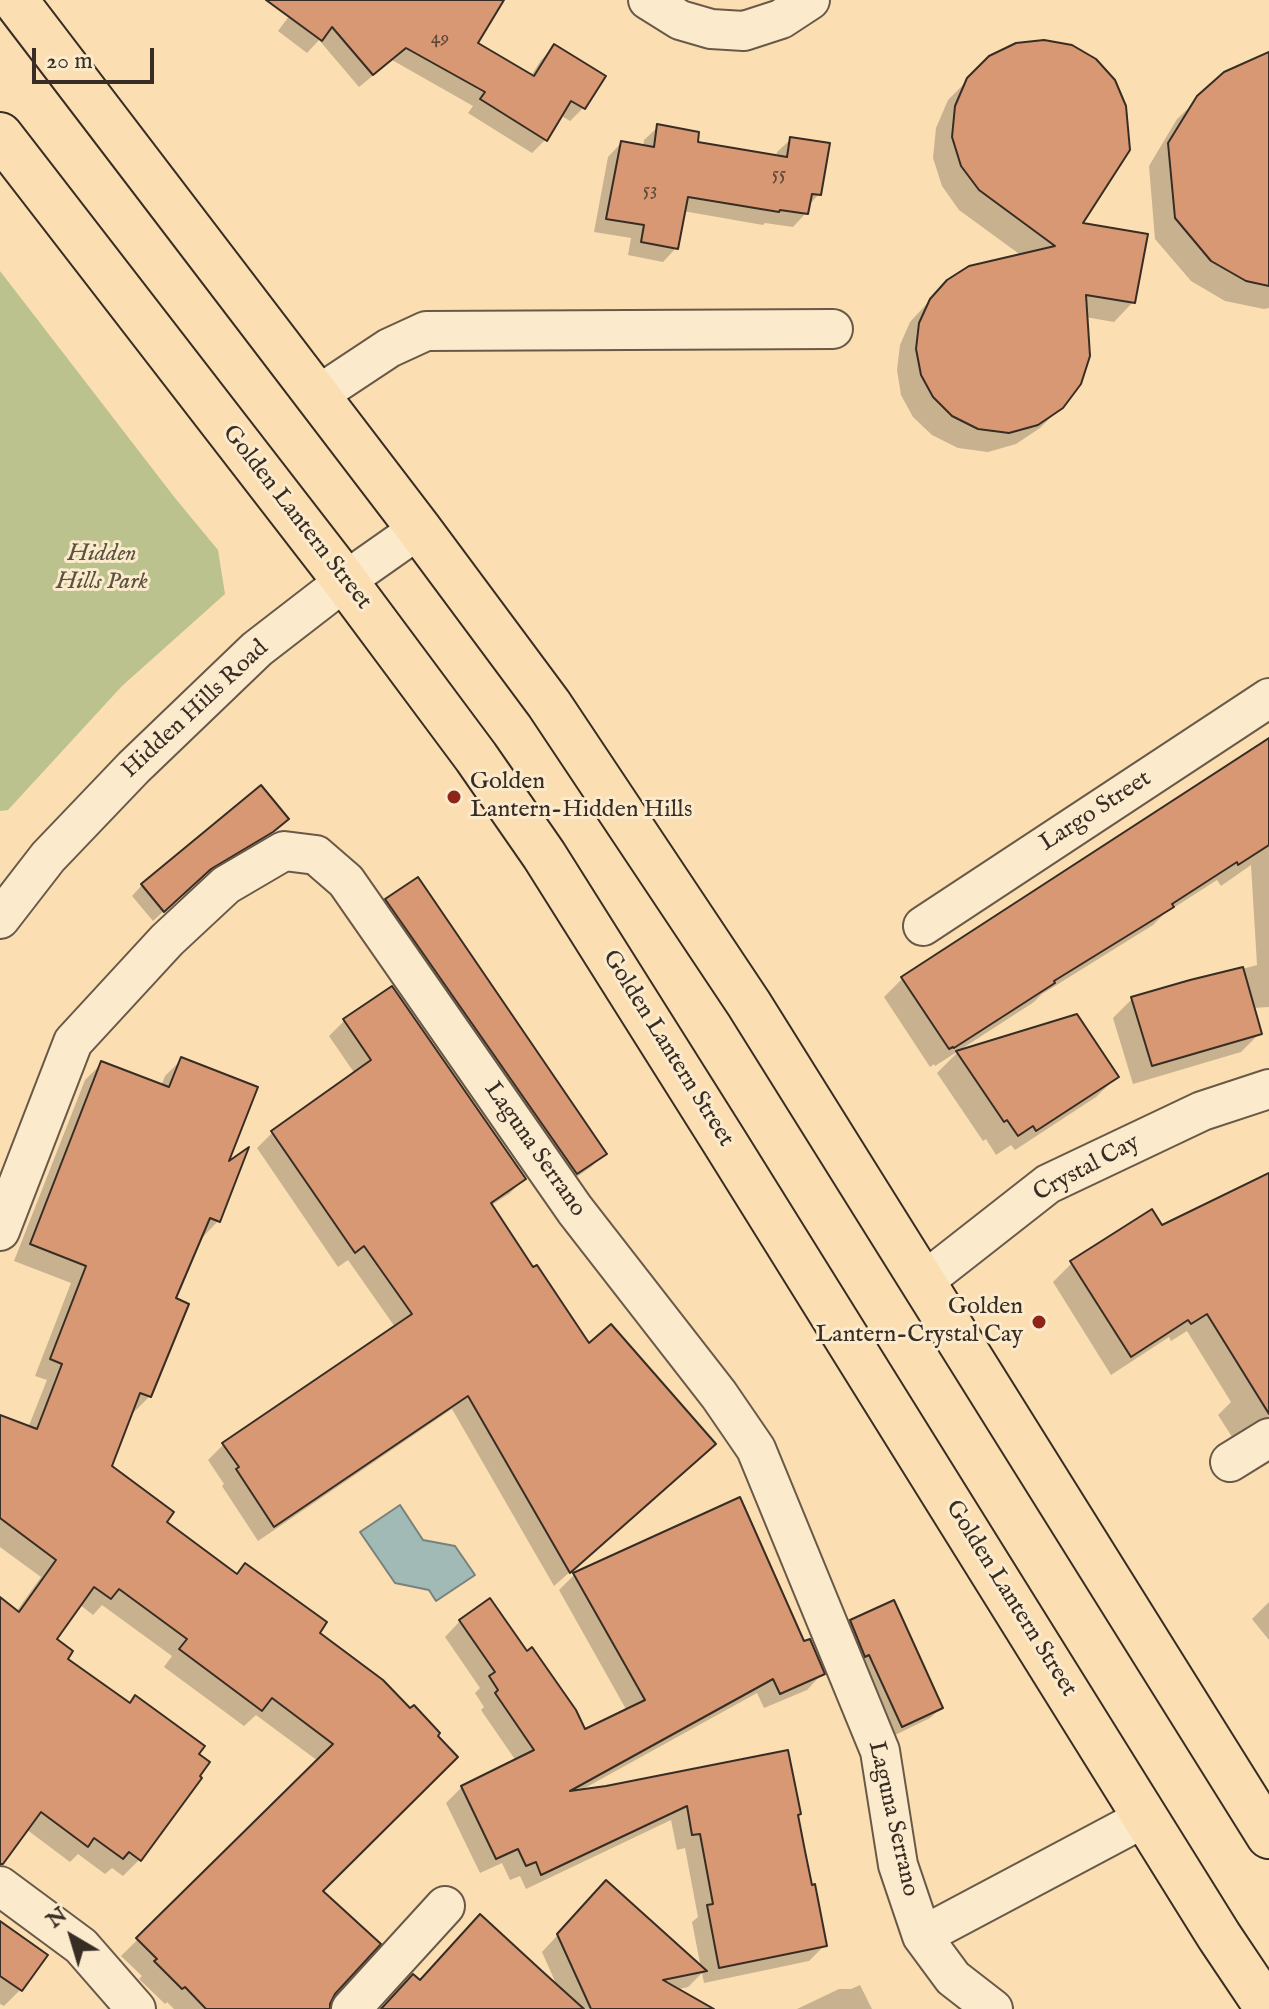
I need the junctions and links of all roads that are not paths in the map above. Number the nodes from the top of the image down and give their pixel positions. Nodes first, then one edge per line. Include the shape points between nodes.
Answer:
1 (15, 0) edge
2 (648, 0) edge
3 (810, 0) edge
4 (0, 135) edge
5 (833, 329) dead end
6 (318, 395) junction
7 (419, 529) junction
8 (345, 581) junction
9 (1269, 698) edge
10 (0, 919) edge
11 (923, 926) dead end
12 (1269, 1089) edge
13 (0, 1231) edge
14 (923, 1282) junction
15 (1269, 1438) edge
16 (1230, 1462) dead end
17 (1146, 1817) junction
18 (1269, 1836) edge
19 (0, 1886) edge
20 (445, 1906) dead end
21 (922, 1936) junction
22 (136, 2009) edge
23 (351, 2009) edge
24 (993, 2009) edge
25 (1268, 2009) edge

1 - 6 main road
2 - 3 street via 680,20 744,31 781,19
4 - 8 main road, Golden Lantern Street
5 - 6 street via 426,331 389,348
6 - 7 main road
7 - 8 street, Hidden Hills Road
7 - 14 main road via 549,704 749,1004
8 - 10 street, Hidden Hills Road via 257,649 134,767 48,857
8 - 17 main road, Golden Lantern Street via 544,855
9 - 11 street, Largo Street
12 - 14 street, Crystal Cay via 1202,1111 1048,1184
13 - 21 street, Laguna Serrano via 73,1042 226,885 284,851 316,855 346,881 575,1210 756,1449 880,1751 898,1865
14 - 18 main road
15 - 16 street
17 - 21 street
17 - 25 main road, Golden Lantern Street
19 - 22 street via 81,1946
20 - 23 street
21 - 24 street, Laguna Serrano via 953,1978

